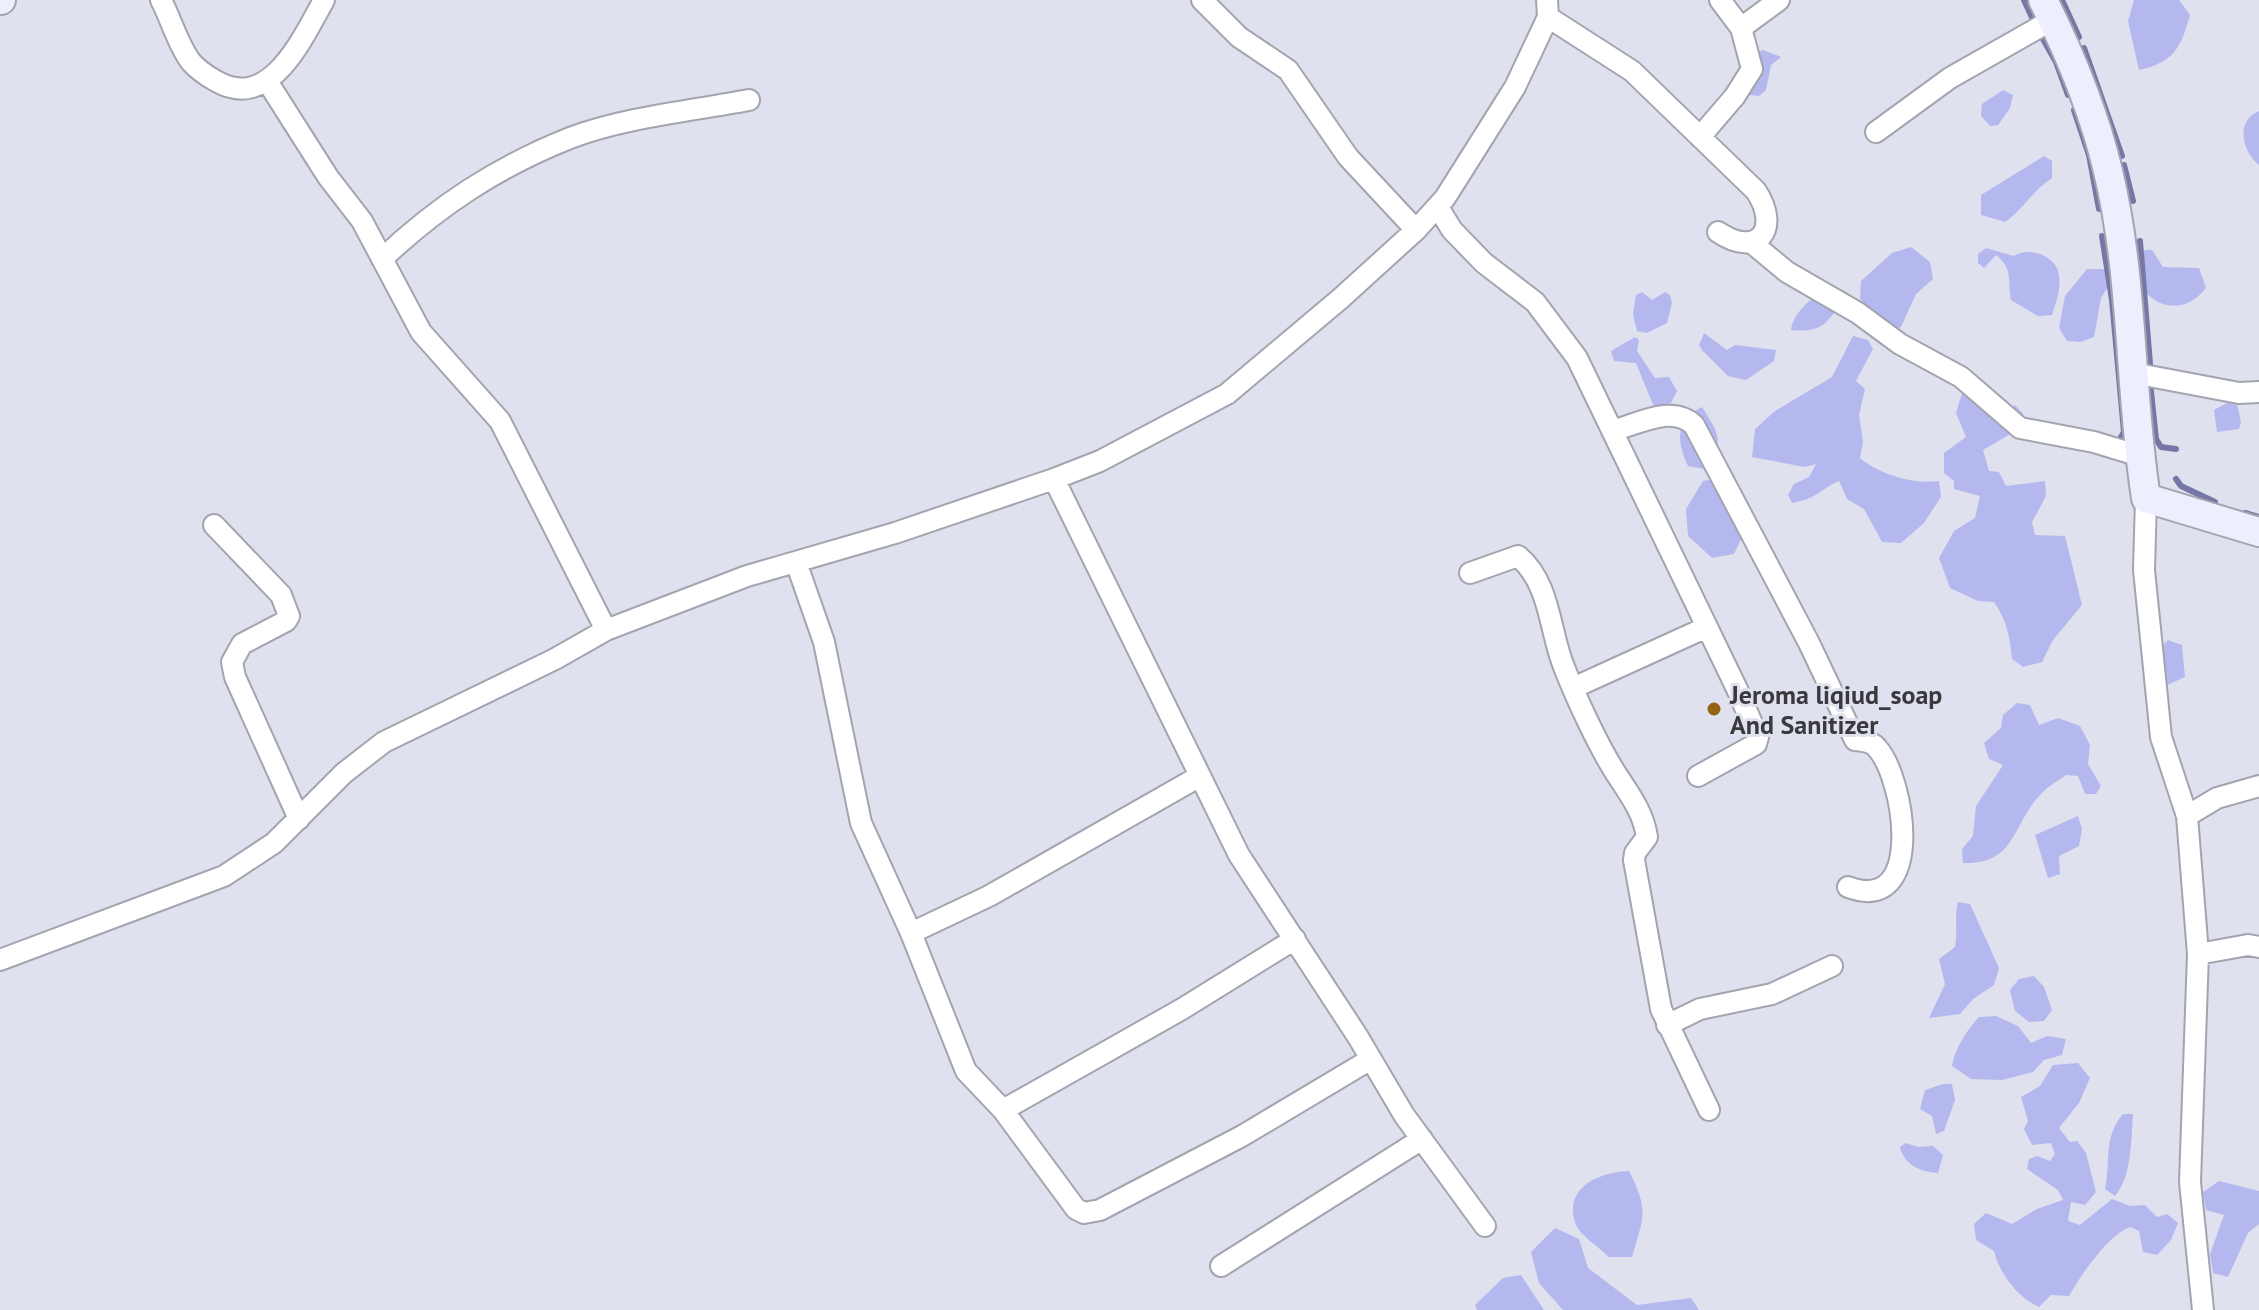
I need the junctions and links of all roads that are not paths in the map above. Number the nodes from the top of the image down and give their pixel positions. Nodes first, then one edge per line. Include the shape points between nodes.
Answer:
1 (161, 0) edge
2 (324, 0) edge
3 (1720, 0) edge
4 (1779, 0) edge
5 (1216, 4) edge
6 (1548, 8) edge
7 (2047, 10) edge
8 (1741, 28) junction
9 (267, 81) junction
10 (749, 100) dead end
11 (1876, 132) dead end
12 (1700, 137) junction
13 (1438, 207) junction
14 (1416, 230) junction
15 (1718, 232) dead end
16 (1752, 243) junction
17 (382, 259) junction
18 (2133, 373) junction
19 (2259, 392) edge
20 (1612, 431) junction
21 (2140, 456) junction
22 (1054, 479) junction
23 (2146, 498) junction
24 (214, 525) dead end
25 (2259, 532) edge
26 (796, 562) junction
27 (1470, 573) dead end
28 (1707, 627) junction
29 (606, 630) junction
30 (1573, 688) junction
31 (1200, 776) junction
32 (1698, 776) dead end
33 (2259, 786) edge
34 (2187, 816) junction
35 (299, 819) junction
36 (1848, 887) dead end
37 (911, 933) junction
38 (1295, 939) junction
39 (2259, 947) edge
40 (2198, 954) junction
41 (0, 960) edge
42 (1832, 966) dead end
43 (1667, 1025) junction
44 (1371, 1059) junction
45 (1003, 1110) junction
46 (1709, 1110) dead end
47 (1422, 1139) junction
48 (1485, 1226) dead end
49 (1221, 1266) dead end
50 (2203, 1310) edge

1 - 9 street via 190,61 205,75 232,90 254,89
2 - 9 street via 285,63
3 - 8 street
4 - 8 street
5 - 14 street via 1239,37 1288,70 1348,157
6 - 12 street via 1632,71
6 - 13 street via 1515,87
7 - 11 street
7 - 18 street via 2083,91 2108,171
8 - 12 street via 1752,69
9 - 17 street
10 - 17 street via 572,137 502,169 429,215
12 - 16 street via 1767,207 1769,222
13 - 14 street
13 - 20 street via 1484,263 1535,302 1559,330
14 - 22 street via 1227,394 1114,454
15 - 16 street via 1736,244
16 - 21 street via 1787,272 1961,377 2020,428
17 - 29 street via 421,332 500,421
18 - 19 street
18 - 21 street
20 - 28 street
20 - 36 street via 1674,413 1694,425 1855,740 1878,748 1895,787 1904,841 1899,868 1876,889
21 - 23 street
22 - 26 street
22 - 31 street
23 - 25 street
23 - 34 street via 2144,570 2161,737
24 - 35 street via 288,608 286,621 242,644 232,662
26 - 29 street
26 - 37 street via 824,642 861,823
27 - 30 street via 1522,559 1553,618
28 - 30 street
28 - 32 street via 1758,737 1743,754
29 - 35 street via 384,742
30 - 43 street via 1645,821 1647,837 1634,860
31 - 37 street via 989,896
31 - 38 street via 1239,855
33 - 34 street via 2217,798
34 - 40 street
35 - 41 street via 224,876
37 - 45 street via 966,1071
38 - 44 street
38 - 45 street
39 - 40 street
40 - 50 street via 2190,1182
42 - 43 street via 1772,994 1700,1009
43 - 46 street
44 - 45 street via 1242,1136 1092,1213 1076,1209
44 - 47 street
47 - 48 street
47 - 49 street

